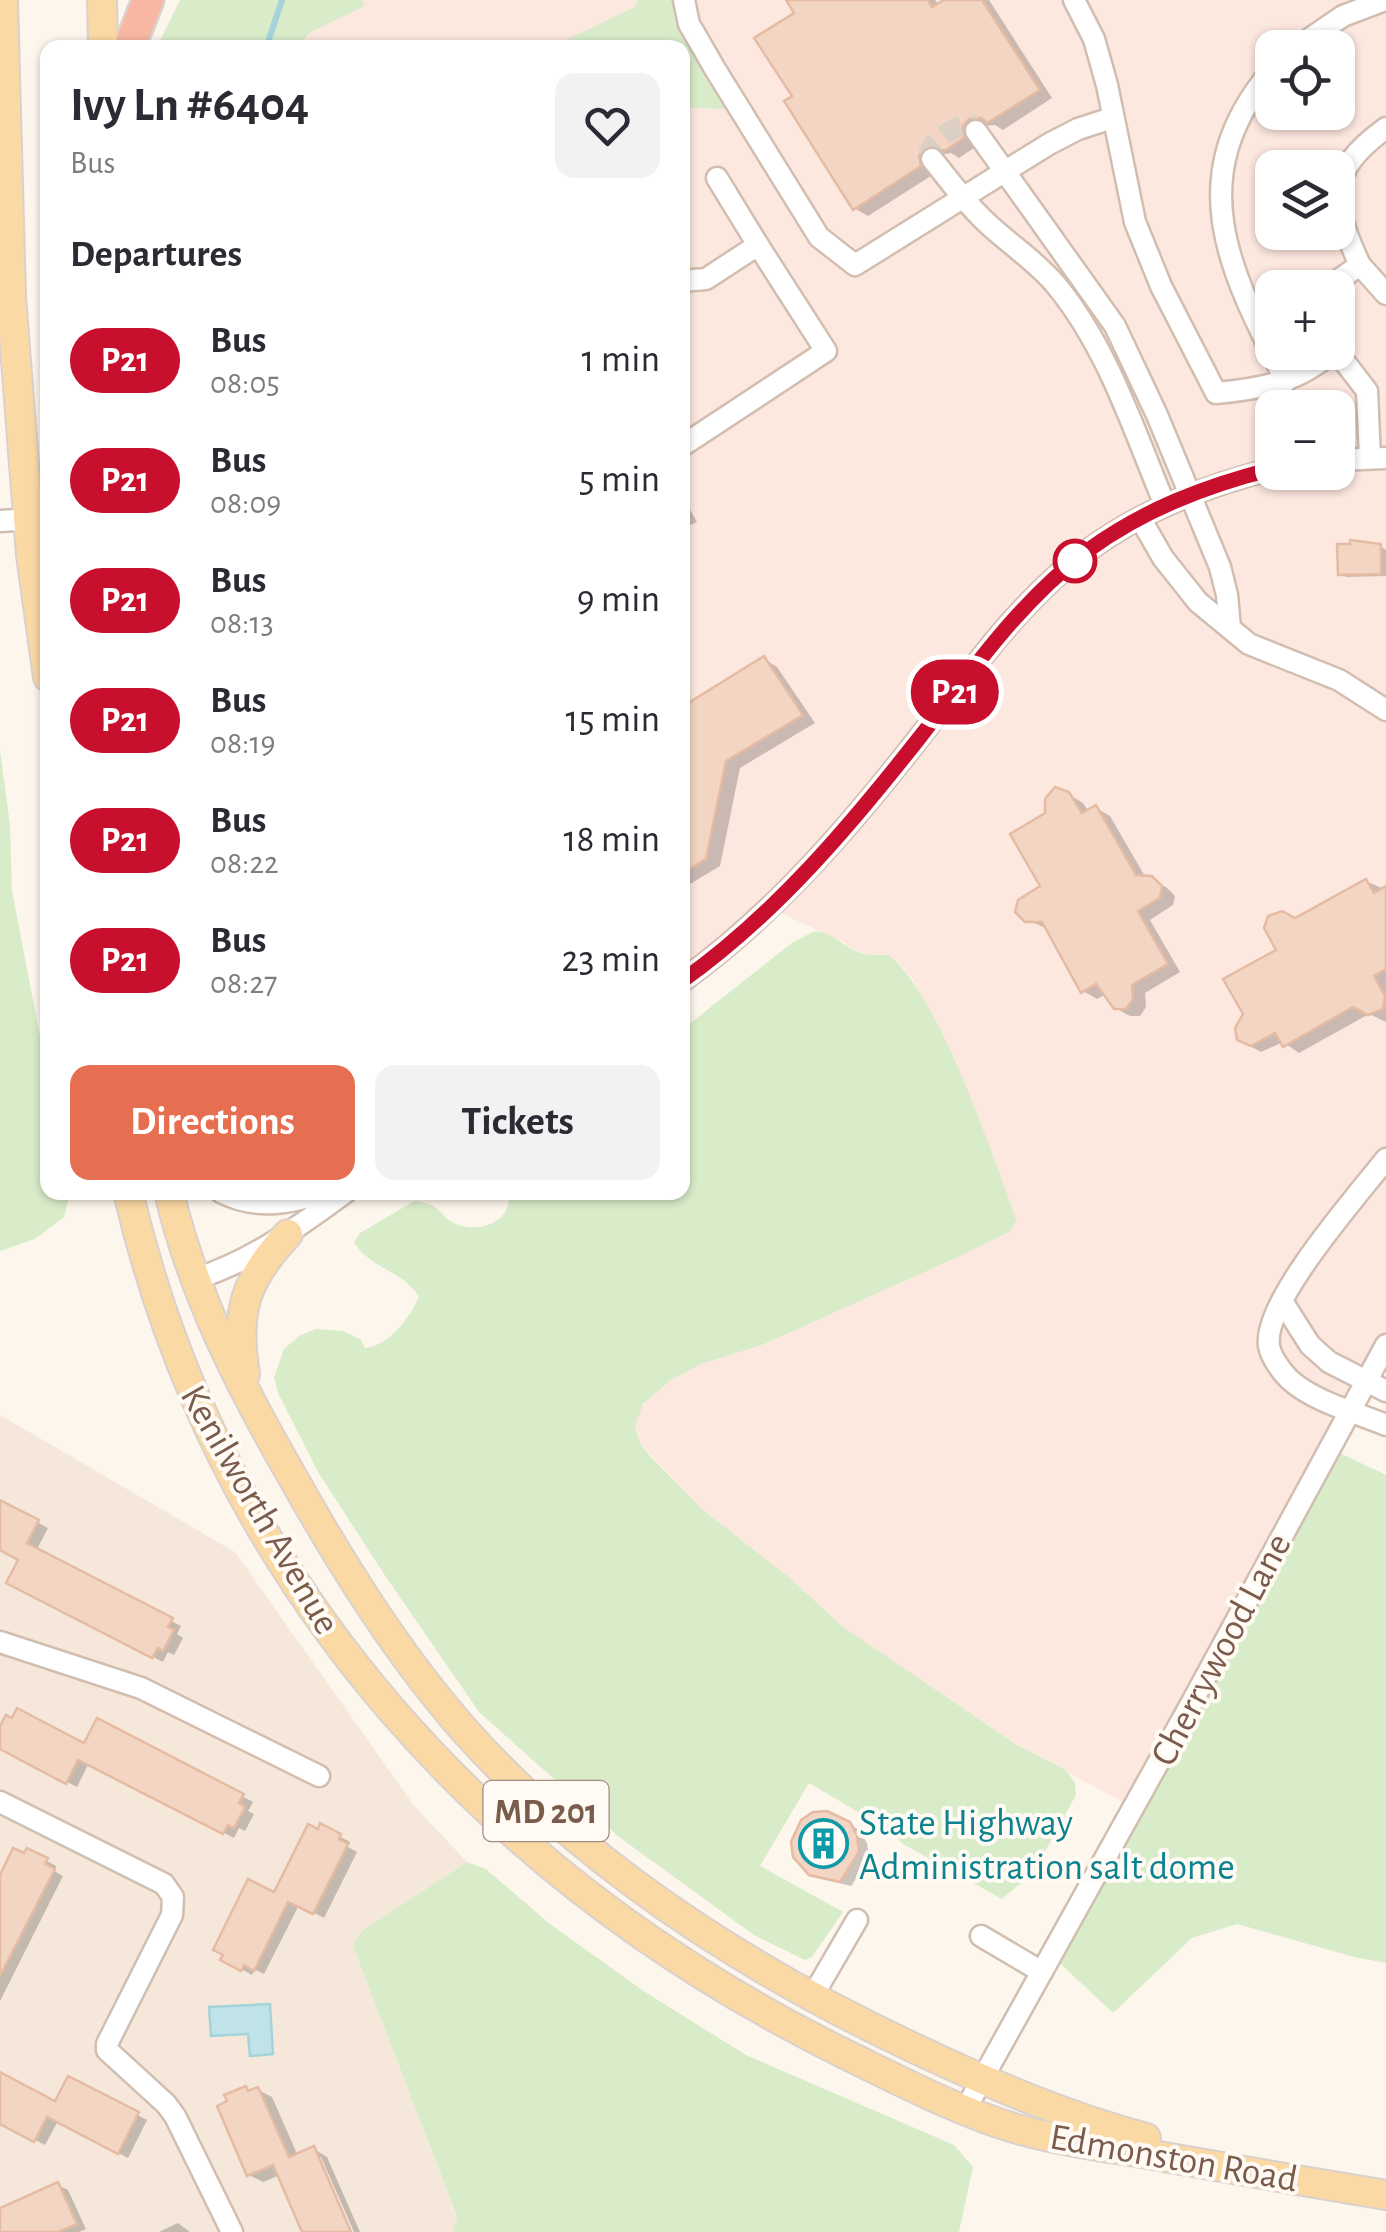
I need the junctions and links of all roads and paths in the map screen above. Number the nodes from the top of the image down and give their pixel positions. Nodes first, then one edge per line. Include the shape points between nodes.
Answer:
1 (3, 0) edge
2 (102, 0) edge
3 (148, 0) edge
4 (684, 0) edge
5 (1074, 0) edge
6 (1385, 0) edge
7 (1322, 30) edge
8 (103, 40) edge
9 (132, 40) edge
10 (1255, 92) edge
11 (1112, 118) junction
12 (1386, 128) edge
13 (976, 130) dead end
14 (932, 158) dead end
15 (1005, 171) junction
16 (717, 178) dead end
17 (962, 198) junction
18 (758, 246) junction
19 (1360, 265) junction
20 (1353, 270) edge
21 (690, 280) edge
22 (1386, 294) edge
23 (11, 296) junction
24 (1310, 370) edge
25 (1353, 370) edge
26 (1286, 381) junction
27 (0, 382) edge
28 (690, 441) edge
29 (1378, 458) edge
30 (1255, 474) edge
31 (1189, 493) junction
32 (1165, 505) junction
33 (1140, 518) junction
34 (25, 520) edge
35 (40, 622) edge
36 (1230, 628) junction
37 (1386, 710) edge
38 (690, 975) edge
39 (1386, 1159) edge
40 (129, 1200) edge
41 (130, 1200) edge
42 (170, 1200) edge
43 (236, 1200) edge
44 (303, 1200) edge
45 (335, 1200) edge
46 (288, 1234) junction
47 (195, 1280) junction
48 (1282, 1300) junction
49 (1386, 1344) edge
50 (1366, 1380) junction
51 (1386, 1391) edge
52 (248, 1396) junction
53 (1350, 1410) junction
54 (1386, 1425) edge
55 (0, 1642) edge
56 (318, 1776) dead end
57 (0, 1802) edge
58 (857, 1920) dead end
59 (981, 1936) dead end
60 (1042, 1972) junction
61 (812, 1997) junction
62 (982, 2080) junction
63 (965, 2110) junction
64 (1386, 2195) edge
65 (232, 2232) edge

1 - 23 main road
2 - 8 main road
3 - 9 highway
4 - 17 street via 689,24 715,70 819,237 837,254 855,265
5 - 11 street via 1094,39
6 - 7 street
10 - 26 street via 1234,130 1223,177 1226,249
11 - 15 street via 1078,129
11 - 26 street via 1147,254 1216,393
12 - 19 street via 1353,154 1340,184 1341,220
13 - 15 street
14 - 17 street
15 - 17 street
15 - 31 street via 1115,326
16 - 18 street
17 - 32 street via 1070,303 1126,408
18 - 21 street via 706,279
18 - 28 street via 826,351
19 - 20 street
19 - 22 street
23 - 27 main road
23 - 34 main road
24 - 26 street
25 - 29 street via 1367,391
30 - 31 street
31 - 32 street
31 - 36 street via 1220,566
32 - 33 street
33 - 36 street via 1182,584
33 - 38 street via 1042,589 821,856
34 - 35 main road
36 - 37 street via 1264,652 1351,686
39 - 48 street
40 - 63 main road, Kenilworth Avenue / MD 201 via 173,1350 222,1455 332,1636 395,1715 530,1849 646,1940 806,2035
41 - 47 main road via 165,1262
42 - 47 main road, Kenilworth Avenue / MD 201
43 - 44 street
45 - 46 street
46 - 47 street
46 - 52 main road via 245,1296 240,1340
47 - 52 main road, Kenilworth Avenue / MD 201
48 - 50 street via 1310,1344
48 - 53 street via 1269,1345 1275,1360 1298,1386
49 - 50 street, Cherrywood Lane
50 - 51 street
50 - 53 street, Cherrywood Lane
52 - 61 main road, Kenilworth Avenue / MD 201 via 373,1609 468,1734 588,1849 680,1917
53 - 54 street
53 - 60 street, Cherrywood Lane
55 - 56 street via 141,1688
57 - 65 street via 170,1891 172,1914 107,2050 175,2116
58 - 61 street
59 - 60 street
60 - 62 street, Cherrywood Lane
61 - 62 main road, Kenilworth Avenue / MD 201
62 - 63 street, Cherrywood Lane
62 - 64 main road, Edmonston Road / MD 201 via 1083,2120
63 - 64 main road, Edmonston Road / MD 201 via 1070,2140

